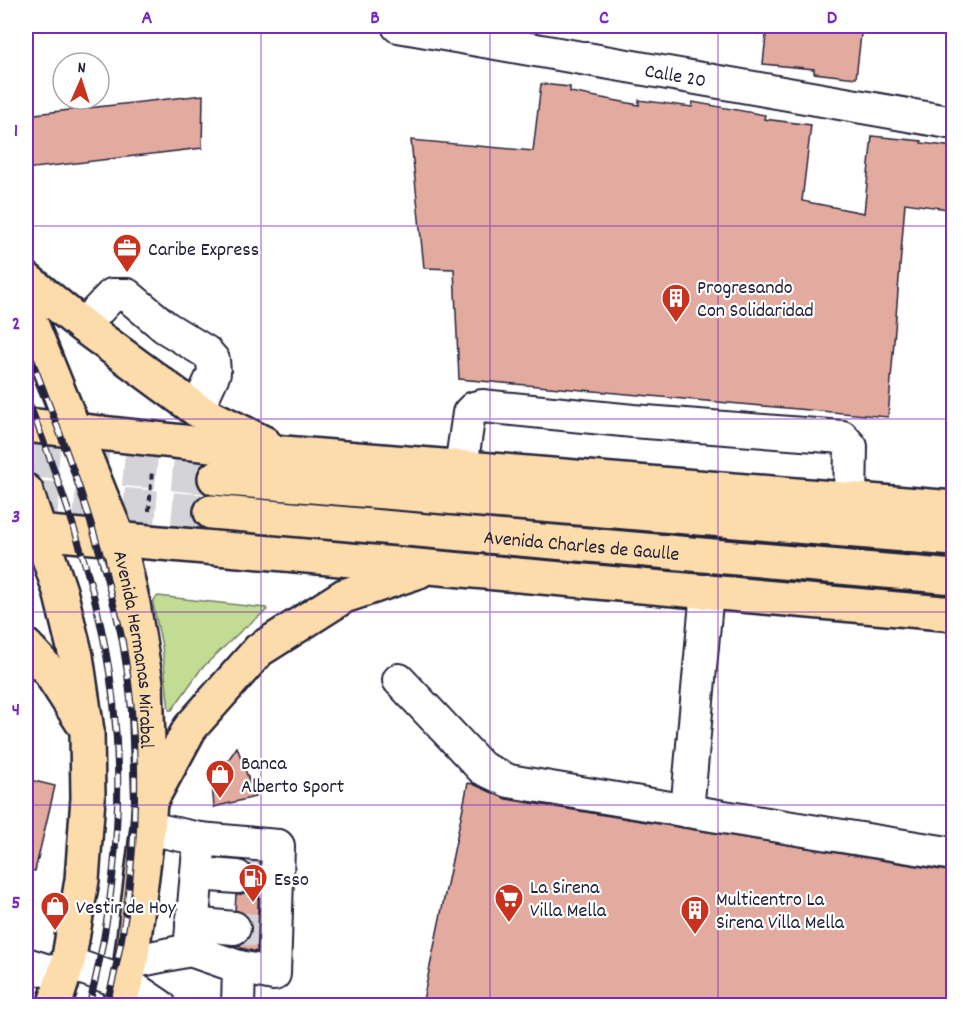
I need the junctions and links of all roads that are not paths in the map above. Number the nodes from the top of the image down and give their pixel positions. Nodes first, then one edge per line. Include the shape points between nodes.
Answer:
1 (398, 26) edge
2 (517, 36) edge
3 (954, 123) edge
4 (26, 279) edge
5 (26, 311) edge
6 (83, 326) junction
7 (197, 410) junction
8 (26, 425) edge
9 (73, 429) junction
10 (284, 453) junction
11 (461, 467) junction
12 (215, 478) tunnel mouth
13 (26, 491) edge
14 (850, 499) junction
15 (954, 508) edge
16 (211, 512) tunnel mouth
17 (33, 531) edge
18 (133, 539) junction
19 (954, 539) edge
20 (431, 567) junction
21 (954, 577) edge
22 (708, 591) junction
23 (954, 614) edge
24 (26, 646) edge
25 (399, 681) dead end
26 (87, 731) junction
27 (687, 811) junction
28 (149, 815) junction
29 (200, 839) junction
30 (954, 854) edge
31 (197, 874) junction
32 (237, 877) tunnel mouth
33 (234, 928) tunnel mouth
34 (191, 937) junction
35 (26, 964) edge
36 (239, 967) junction
37 (62, 981) edge
38 (126, 983) edge
39 (160, 1005) edge
40 (238, 1005) edge

1 - 2 street, Calle 20
2 - 3 street, Calle 20
4 - 6 main road
5 - 9 main road, Avenida Hermanas Mirabal
6 - 7 main road
6 - 7 street via 112,295 127,295 165,327 206,352 213,360 214,374
7 - 10 main road
8 - 9 main road
9 - 10 main road
9 - 18 main road, Avenida Hermanas Mirabal
10 - 11 main road
11 - 14 main road
11 - 14 street via 469,413 482,406 842,436 851,447
12 - 19 main road, Avenida Charles de Gaulle
13 - 17 main road
14 - 15 main road
16 - 21 main road, Avenida Charles de Gaulle
17 - 18 main road
17 - 26 main road via 60,591 76,656
18 - 20 main road
18 - 28 main road, Avenida Hermanas Mirabal via 133,604 146,683
20 - 22 main road
20 - 28 main road via 344,596 258,650 190,728
22 - 23 main road
22 - 27 street
24 - 26 main road via 49,671
25 - 27 street via 482,768 509,781
26 - 37 main road via 88,798 82,880
27 - 30 street
28 - 29 street
28 - 38 main road, Avenida Hermanas Mirabal
29 - 31 street
29 - 36 street via 278,846 272,931 274,974
31 - 32 street
31 - 34 street
33 - 34 street
34 - 36 street
34 - 38 street
35 - 37 street
36 - 40 street
37 - 38 street
38 - 39 street

